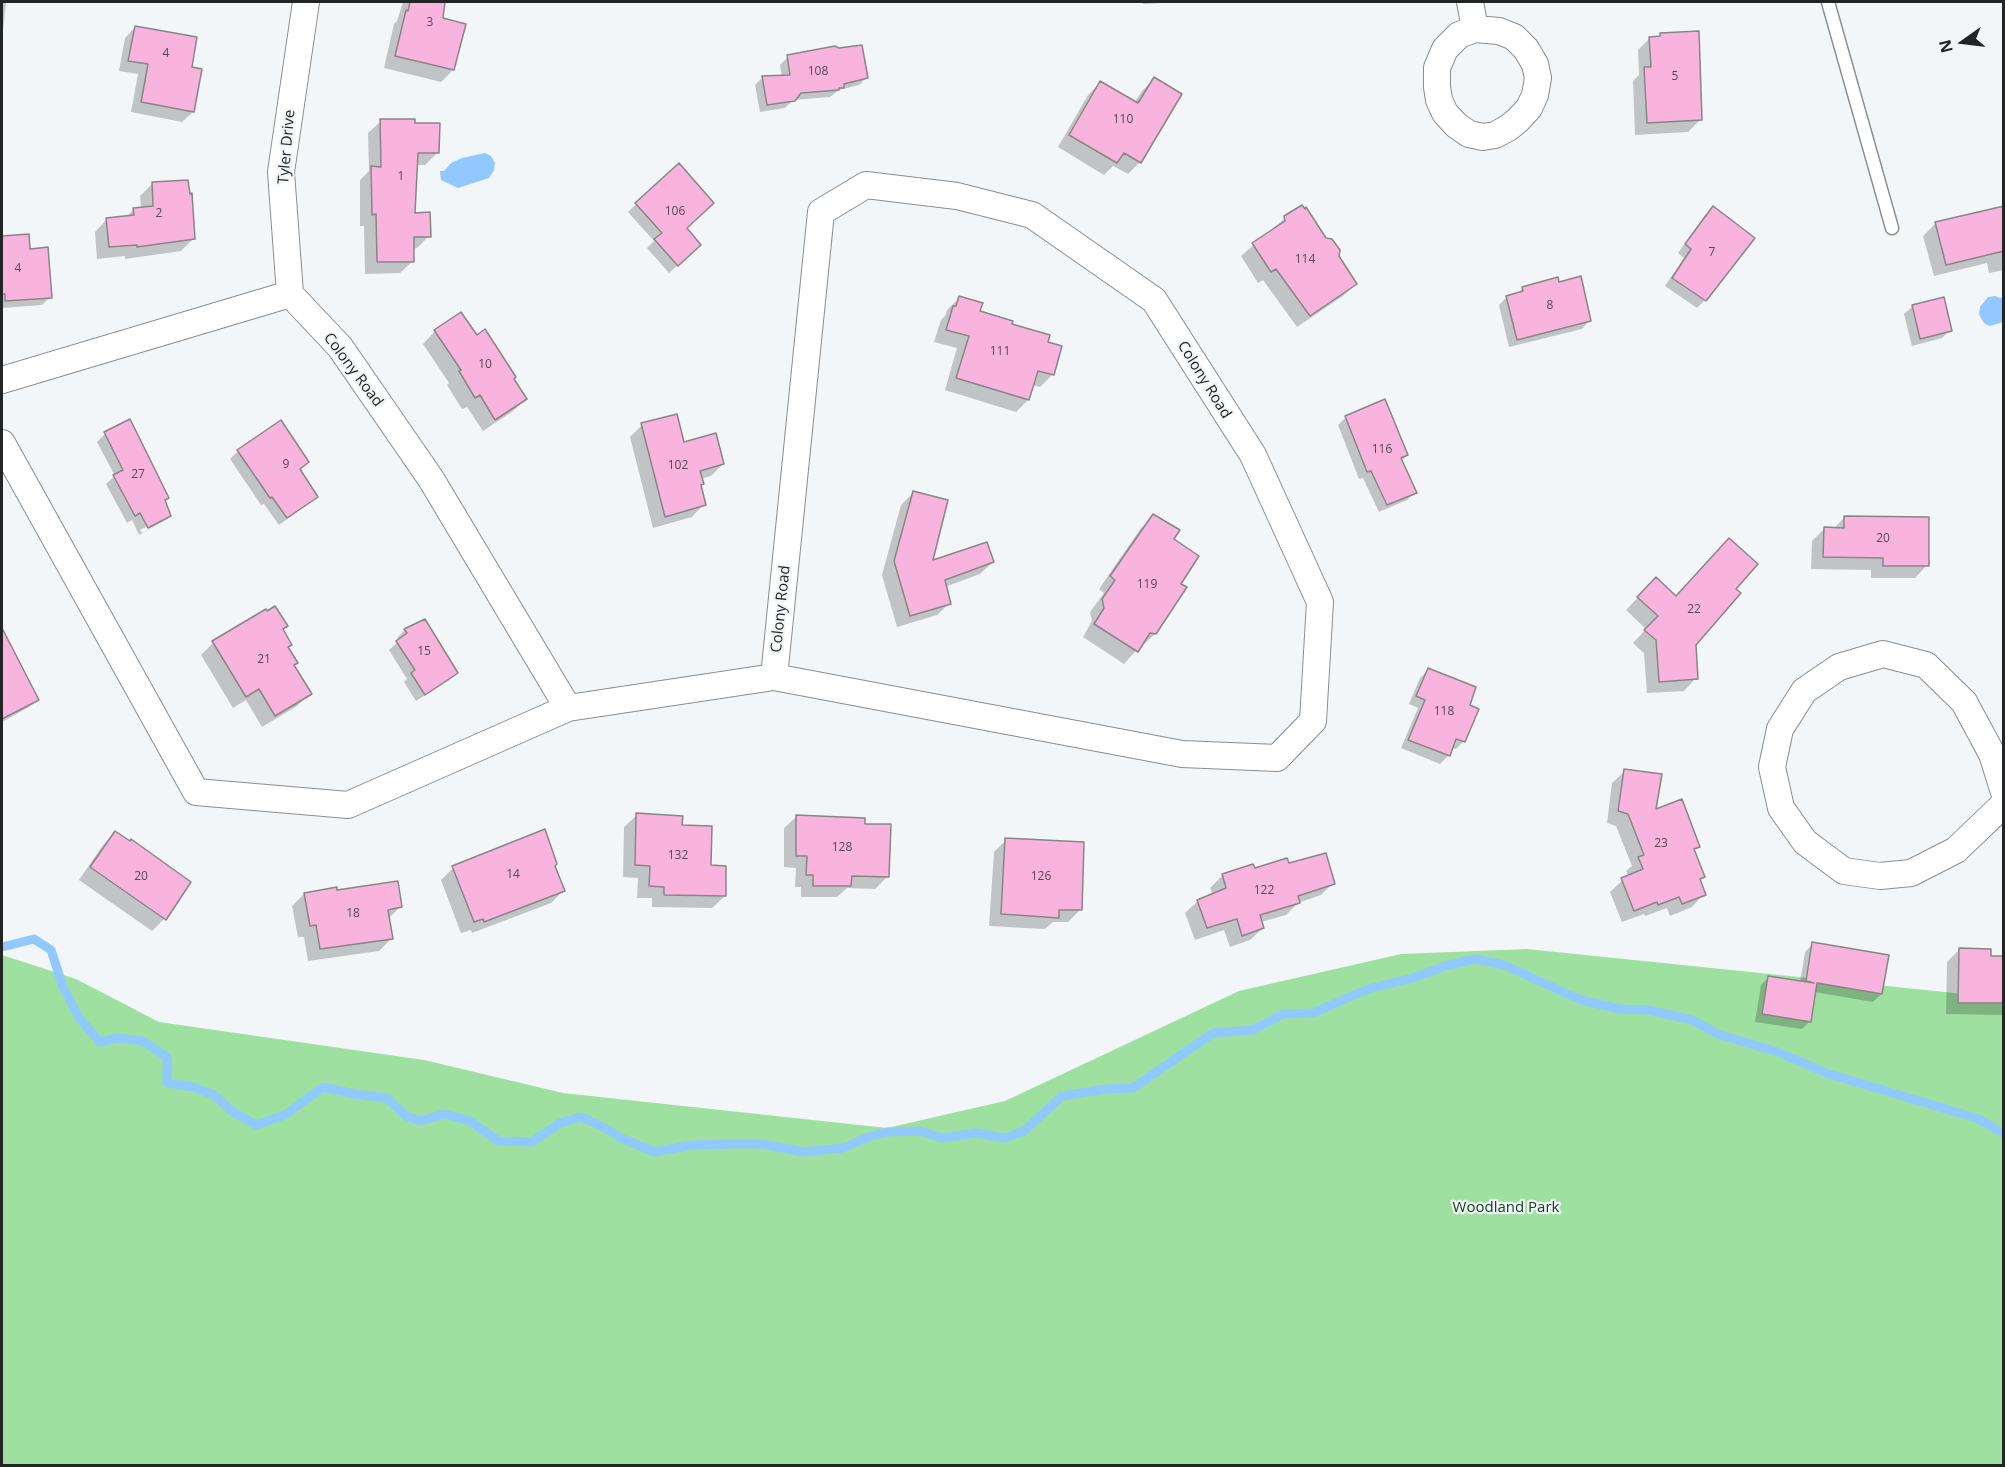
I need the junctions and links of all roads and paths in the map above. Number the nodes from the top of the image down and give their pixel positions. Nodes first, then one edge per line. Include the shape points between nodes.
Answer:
1 (306, 2) edge
2 (1470, 2) edge
3 (1828, 2) edge
4 (1475, 29) junction
5 (1892, 228) dead end
6 (290, 294) junction
7 (2, 380) edge
8 (2, 443) edge
9 (774, 677) junction
10 (568, 708) junction
11 (2004, 792) edge
12 (2004, 804) edge

1 - 6 street, Tyler Drive via 281,172
2 - 4 street
3 - 5 lane
4 - 4 street via 1514,37 1535,64 1538,78 1529,108 1518,120 1495,135 1483,137 1456,125 1442,106 1437,87 1437,68 1446,49 1459,35
6 - 7 street
6 - 10 street, Colony Road via 340,347 431,479
8 - 10 street, Colony Road via 195,792 348,805
9 - 9 street, Colony Road via 821,212 866,185 957,196 1032,215 1154,300 1252,455 1320,602 1313,721 1277,758 1182,754
9 - 10 street, Colony Road
11 - 12 street via 1992,754 1964,702 1926,665 1883,654 1839,667 1804,691 1780,729 1772,767 1781,808 1805,842 1844,871 1880,876 1911,873 1956,850

